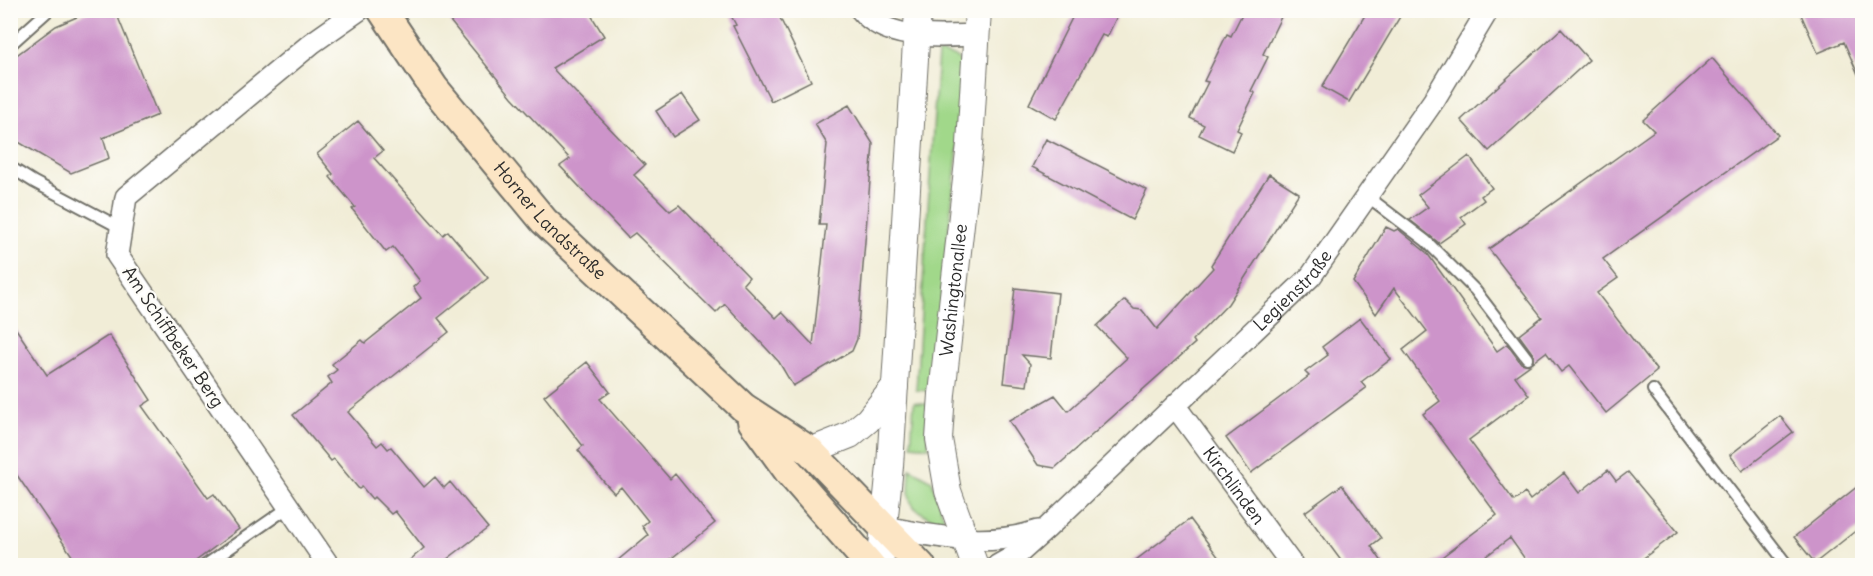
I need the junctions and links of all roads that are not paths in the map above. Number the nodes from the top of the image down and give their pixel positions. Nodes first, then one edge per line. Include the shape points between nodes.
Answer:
1 (49, 10) edge
2 (359, 10) edge
3 (382, 10) edge
4 (861, 10) edge
5 (918, 10) edge
6 (1488, 10) edge
7 (977, 23) edge
8 (918, 36) junction
9 (10, 45) edge
10 (10, 167) edge
11 (1367, 196) junction
12 (121, 228) junction
13 (1527, 358) dead end
14 (895, 386) junction
15 (1653, 390) dead end
16 (1175, 405) junction
17 (742, 407) junction
18 (810, 452) junction
19 (289, 507) junction
20 (885, 527) junction
21 (1047, 528) junction
22 (965, 540) junction
23 (1014, 560) edge
24 (204, 566) edge
25 (329, 566) edge
26 (871, 566) edge
27 (880, 566) edge
28 (921, 566) edge
29 (975, 566) edge
30 (997, 566) edge
31 (1293, 566) edge
32 (1788, 566) edge

1 - 9 lane
2 - 12 street, Am Schiffbeker Berg via 312,43 126,197
3 - 17 main road, Horner Landstraße via 434,88 544,221
4 - 8 street via 870,22
5 - 8 street
6 - 11 street, Legienstraße via 1434,100
7 - 8 street
7 - 22 street, Washingtonallee via 970,144 939,439 948,490
8 - 14 street
10 - 12 lane
11 - 13 lane via 1451,265
11 - 16 street, Legienstraße via 1311,276
12 - 19 street, Am Schiffbeker Berg via 117,255
14 - 18 street via 868,420 850,435
14 - 20 street
15 - 32 lane
16 - 21 street, Legienstraße
16 - 31 street, Kirchlinden
17 - 18 main road, Horner Landstraße
17 - 26 main road, Horner Landstraße via 789,472
18 - 20 main road, Horner Landstraße
19 - 24 lane
19 - 25 street, Am Schiffbeker Berg
20 - 22 street, Legienstraße
20 - 27 street
20 - 28 main road, Horner Landstraße
21 - 22 street, Legienstraße via 1014,539
21 - 23 street, Legienstraße
22 - 29 street, Washingtonallee
23 - 30 street, Legienstraße

